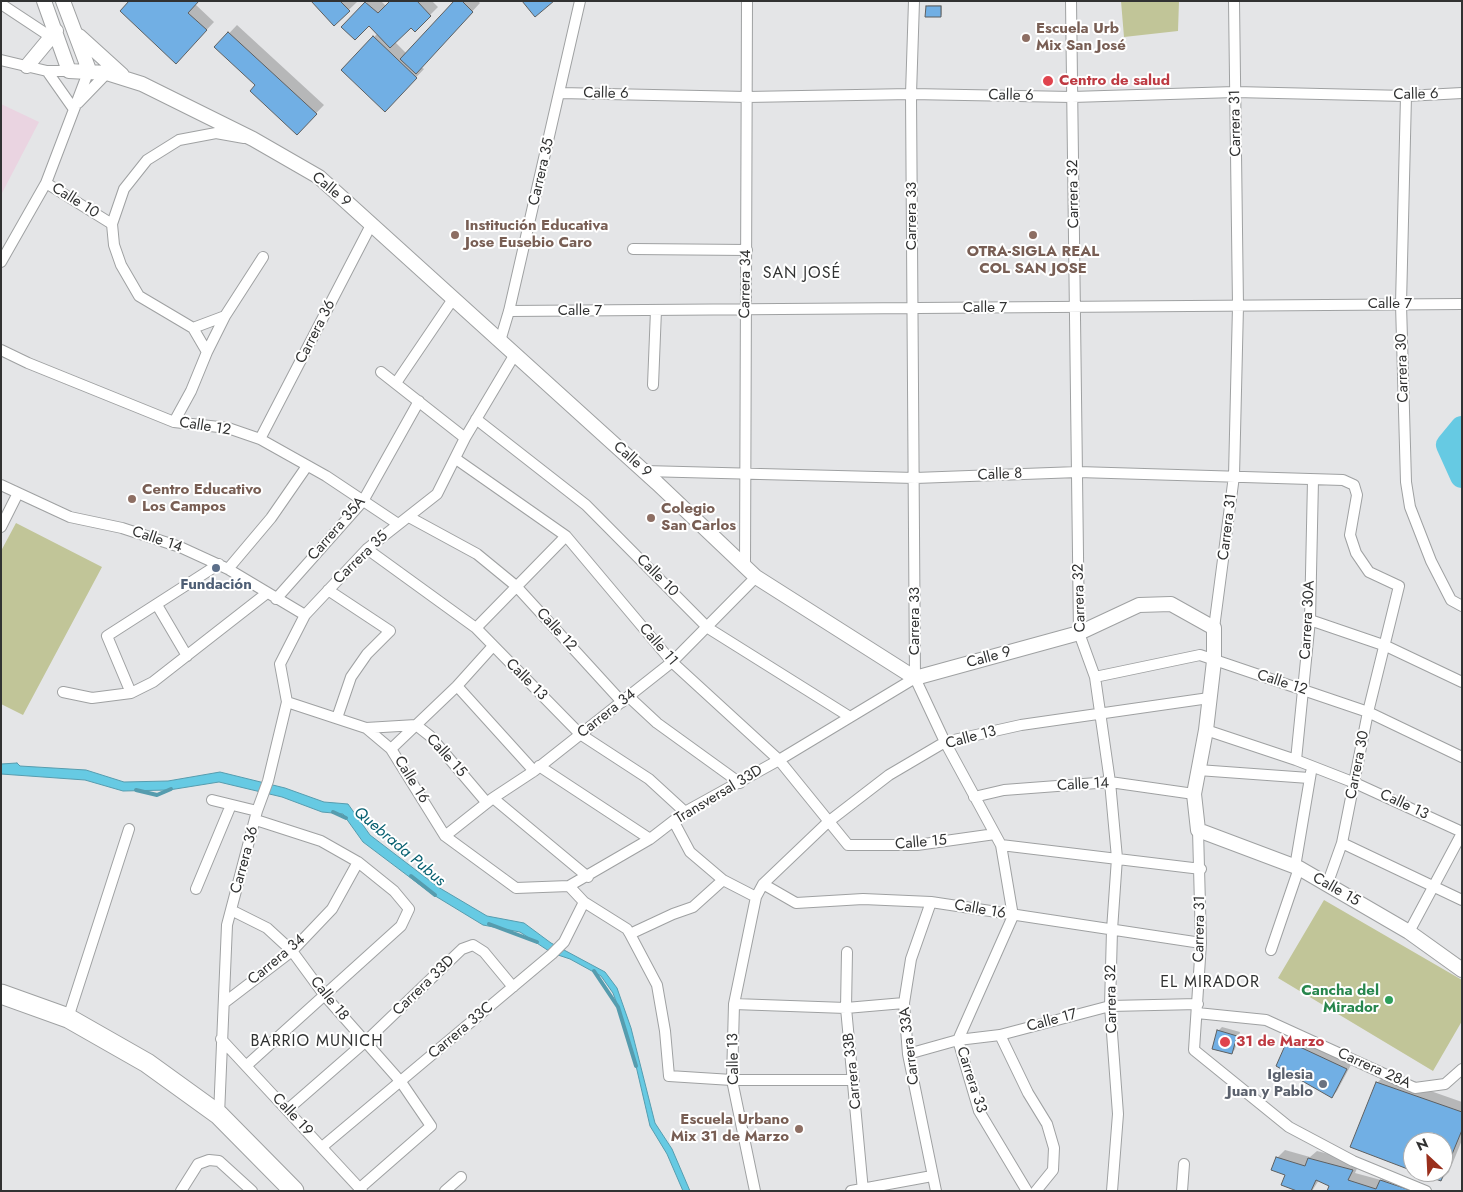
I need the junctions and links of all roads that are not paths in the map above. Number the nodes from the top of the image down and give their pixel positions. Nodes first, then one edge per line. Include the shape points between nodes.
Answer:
1 (44, 1) edge
2 (63, 1) edge
3 (580, 1) edge
4 (747, 1) edge
5 (914, 1) edge
6 (1071, 1) edge
7 (1234, 1) edge
8 (1, 4) edge
9 (54, 34) junction
10 (76, 34) junction
11 (1, 60) edge
12 (27, 66) junction
13 (89, 70) junction
14 (47, 71) junction
15 (70, 71) junction
16 (108, 73) junction
17 (127, 79) junction
18 (1236, 92) junction
19 (560, 93) junction
20 (911, 94) junction
21 (1462, 94) edge
22 (1406, 96) junction
23 (747, 97) junction
24 (1072, 97) junction
25 (73, 108) junction
26 (252, 139) junction
27 (46, 183) junction
28 (112, 224) junction
29 (371, 225) junction
30 (633, 249) dead end
31 (747, 250) junction
32 (263, 257) dead end
33 (1, 262) edge
34 (453, 299) junction
35 (1401, 304) junction
36 (1462, 304) edge
37 (1238, 306) junction
38 (1076, 307) junction
39 (913, 308) junction
40 (656, 310) junction
41 (746, 310) junction
42 (509, 312) junction
43 (225, 316) junction
44 (193, 328) junction
45 (500, 341) junction
46 (1, 350) edge
47 (207, 352) junction
48 (515, 354) junction
49 (381, 372) dead end
50 (396, 383) junction
51 (653, 385) dead end
52 (419, 401) junction
53 (476, 419) junction
54 (174, 422) junction
55 (465, 438) junction
56 (260, 439) junction
57 (456, 459) junction
58 (307, 466) junction
59 (644, 471) junction
60 (1078, 472) junction
61 (746, 473) junction
62 (1234, 476) junction
63 (916, 478) junction
64 (1313, 480) junction
65 (1, 485) edge
66 (18, 493) junction
67 (363, 501) junction
68 (409, 517) junction
69 (398, 524) junction
70 (1, 527) edge
71 (566, 536) junction
72 (367, 549) junction
73 (223, 566) junction
74 (745, 568) junction
75 (756, 577) junction
76 (516, 586) junction
77 (1399, 586) joint
78 (328, 590) junction
79 (272, 596) junction
80 (157, 605) junction
81 (1462, 606) edge
82 (305, 615) junction
83 (1310, 620) junction
84 (476, 628) junction
85 (708, 628) junction
86 (1214, 628) junction
87 (1079, 633) junction
88 (493, 646) junction
89 (1386, 646) junction
90 (187, 656) junction
91 (1214, 661) junction
92 (672, 662) junction
93 (1095, 677) junction
94 (915, 678) junction
95 (1462, 682) edge
96 (457, 686) junction
97 (1304, 690) junction
98 (62, 692) dead end
99 (131, 693) junction
100 (1209, 698) junction
101 (625, 699) junction
102 (287, 702) junction
103 (1368, 712) junction
104 (1101, 713) junction
105 (850, 717) junction
106 (337, 718) junction
107 (416, 725) junction
108 (366, 728) junction
109 (1206, 730) junction
110 (580, 734) junction
111 (945, 742) junction
112 (391, 749) junction
113 (1462, 757) edge
114 (779, 760) junction
115 (1296, 760) junction
116 (1312, 766) junction
117 (536, 768) junction
118 (1198, 770) junction
119 (1309, 778) junction
120 (740, 782) junction
121 (1110, 782) junction
122 (1355, 782) junction
123 (1194, 794) junction
124 (974, 797) junction
125 (212, 800) dead end
126 (490, 801) junction
127 (231, 805) junction
128 (685, 812) junction
129 (256, 816) junction
130 (674, 822) junction
131 (828, 822) junction
132 (129, 829) dead end
133 (1198, 830) junction
134 (1462, 832) edge
135 (995, 834) junction
136 (446, 836) junction
137 (650, 839) junction
138 (1342, 843) junction
139 (1001, 845) junction
140 (848, 846) joint
141 (1118, 858) junction
142 (358, 862) junction
143 (1297, 868) junction
144 (1201, 869) junction
145 (588, 876) junction
146 (722, 880) junction
147 (763, 884) junction
148 (1327, 884) junction
149 (1434, 885) junction
150 (568, 886) junction
151 (516, 888) joint
152 (196, 889) dead end
153 (756, 897) junction
154 (1462, 900) edge
155 (584, 902) junction
156 (931, 902) junction
157 (232, 910) junction
158 (1013, 916) junction
159 (1112, 930) junction
160 (1409, 932) junction
161 (630, 934) junction
162 (1201, 943) junction
163 (1271, 950) dead end
164 (292, 952) junction
165 (847, 952) dead end
166 (1461, 970) edge
167 (513, 987) junction
168 (1, 994) edge
169 (325, 996) junction
170 (224, 1003) junction
171 (904, 1003) junction
172 (734, 1004) junction
173 (1110, 1006) junction
174 (846, 1008) junction
175 (1198, 1009) junction
176 (68, 1018) junction
177 (1000, 1035) junction
178 (221, 1039) junction
179 (958, 1040) junction
180 (365, 1042) junction
181 (908, 1054) junction
182 (246, 1066) junction
183 (1462, 1070) edge
184 (732, 1080) junction
185 (854, 1080) junction
186 (401, 1082) junction
187 (287, 1110) junction
188 (219, 1115) junction
189 (322, 1147) junction
190 (1184, 1164) dead end
191 (932, 1176) junction
192 (462, 1177) dead end
193 (361, 1189) edge
194 (863, 1190) edge
195 (181, 1191) edge
196 (252, 1191) edge
197 (294, 1191) edge
198 (445, 1191) edge
199 (755, 1191) edge
200 (851, 1191) edge
201 (936, 1191) edge
202 (1027, 1191) edge
203 (1036, 1191) edge
204 (1112, 1191) edge
205 (1182, 1191) edge
206 (1426, 1191) edge

1 - 9 street
2 - 10 street
3 - 19 street, Carrera 35
4 - 23 street, Carrera 34
5 - 20 street, Carrera 33
6 - 24 street, Carrera 32
7 - 18 street, Carrera 31
8 - 9 street
9 - 12 street
9 - 15 street
10 - 13 street
10 - 17 street
11 - 12 street
12 - 14 street
13 - 15 street, Calle 9
13 - 16 street, Calle 9
13 - 25 street
14 - 15 street
14 - 25 street
16 - 17 street, Calle 9
16 - 25 street
17 - 26 street, Calle 9
18 - 22 street, Calle 6
18 - 24 street, Calle 6
18 - 37 street, Carrera 31
19 - 23 street, Calle 6
19 - 42 street, Carrera 35
20 - 23 street, Calle 6
20 - 24 street, Calle 6
20 - 39 street, Carrera 33
21 - 22 street, Calle 6
22 - 35 street, Carrera 30
23 - 31 street, Carrera 34
24 - 38 street, Carrera 32
25 - 27 street
26 - 28 street via 216,133 179,140 147,160 129,182
26 - 29 street, Calle 9 via 319,177
27 - 28 street, Calle 10
27 - 33 street
28 - 44 street, Calle 10 via 114,245 121,265 139,296
29 - 34 street, Calle 9
29 - 56 street, Carrera 36
30 - 31 street
31 - 41 street, Carrera 34
32 - 43 street
34 - 45 street, Calle 9
34 - 50 street
35 - 36 street, Calle 7
35 - 37 street, Calle 7
35 - 81 street, Carrera 30 via 1404,446 1410,507 1431,561 1451,600
37 - 38 street, Calle 7
37 - 62 street, Carrera 31
38 - 39 street, Calle 7
38 - 60 street, Carrera 32
39 - 41 street, Calle 7
39 - 63 street, Carrera 33
40 - 41 street, Calle 7
40 - 42 street, Calle 7
40 - 51 street
41 - 61 street, Carrera 34
42 - 45 street, Carrera 35
43 - 44 street
43 - 47 street
44 - 47 street, Calle 10
45 - 48 street, Calle 9
46 - 54 street, Calle 12 via 28,364
47 - 54 street
48 - 53 street, Carrera 35
48 - 59 street, Calle 9
49 - 50 street
50 - 52 street
52 - 55 street
52 - 67 street, Carrera 35A
53 - 55 street, Carrera 35
53 - 85 street, Calle 10 via 586,505
54 - 56 street, Calle 12 via 228,428
55 - 57 street, Carrera 35
56 - 58 street, Calle 12
57 - 68 street, Carrera 35 via 437,494
57 - 71 street, Calle 11
58 - 67 street, Calle 12
58 - 73 street via 271,518
59 - 61 street, Calle 8
59 - 74 street, Calle 9
60 - 62 street, Calle 8
60 - 63 street, Calle 8
60 - 87 street, Carrera 32
61 - 63 street, Calle 8
61 - 74 street, Carrera 34
62 - 64 street, Calle 8
62 - 86 street, Carrera 31
63 - 94 street, Carrera 33
64 - 77 street, Calle 8 via 1344,480 1354,485 1357,495 1350,535 1356,553 1369,572
64 - 83 street, Carrera 30A
65 - 66 street, Calle 14
66 - 70 street
66 - 73 street, Calle 14 via 70,517 122,528 180,547
67 - 69 street, Calle 12
67 - 79 street, Carrera 35A
68 - 69 street, Carrera 35
68 - 76 street, Calle 12 via 476,554
69 - 72 street, Carrera 35
71 - 76 street
71 - 92 street, Calle 11
72 - 78 street, Carrera 35
72 - 84 street, Calle 13
73 - 79 street, Calle 14
73 - 80 street
74 - 75 street, Calle 9
75 - 85 street, Carrera 34
75 - 94 street, Calle 9
76 - 84 street
76 - 101 street, Calle 12
77 - 89 street, Carrera 30
78 - 82 street, Carrera 35
78 - 106 street via 390,631 367,654 351,677
79 - 82 street, Calle 14
79 - 90 street, Carrera 35A
80 - 90 street
80 - 99 street via 107,636
82 - 102 street, Carrera 36 via 280,664
83 - 89 street
83 - 97 street, Carrera 30A
84 - 88 street, Calle 13
85 - 92 street, Carrera 34
85 - 105 street, Calle 10
86 - 87 street, Calle 9 via 1171,604 1139,605
86 - 91 street, Carrera 31
87 - 93 street, Carrera 32
87 - 94 street, Calle 9
88 - 96 street
88 - 110 street, Calle 13
89 - 95 street
89 - 103 street, Carrera 30
90 - 99 street, Carrera 35A via 153,682
91 - 93 street, Calle 12 via 1200,655
91 - 97 street, Calle 12
91 - 100 street, Carrera 31
92 - 101 street, Carrera 34
92 - 114 street, Calle 11
93 - 104 street, Carrera 32
94 - 105 street, Transversal 33D
94 - 111 street, Carrera 33
96 - 107 street
96 - 117 street
97 - 103 street, Calle 12
97 - 115 street, Carrera 30A
98 - 99 street, Carrera 35A via 92,698
100 - 104 street, Calle 13
100 - 109 street, Carrera 31
101 - 110 street, Carrera 34
101 - 120 street, Calle 12
102 - 106 street, Calle 16
102 - 129 street, Carrera 36
103 - 113 street, Calle 12
103 - 122 street, Carrera 30
104 - 111 street, Calle 13 via 1021,725
104 - 121 street, Carrera 32
105 - 114 street, Transversal 33D
106 - 108 street, Calle 16
107 - 108 street, Calle 15
107 - 112 street
107 - 126 street, Calle 15
108 - 112 street, Calle 16
109 - 115 street, Calle 13
109 - 118 street, Carrera 31
110 - 117 street, Carrera 34
110 - 128 street, Calle 13 via 649,779
111 - 124 street, Carrera 33
111 - 131 street, Calle 13 via 888,776
112 - 136 street, Calle 16
114 - 120 street, Transversal 33D
114 - 131 street, Calle 11
115 - 116 street, Calle 13
116 - 119 street
116 - 122 street, Calle 13
117 - 126 street, Carrera 34
117 - 137 street
118 - 119 street
118 - 123 street, Carrera 31
119 - 143 street
120 - 128 street, Transversal 33D
121 - 123 street, Calle 14
121 - 124 street, Calle 14 via 1004,790
121 - 141 street, Carrera 32
122 - 134 street, Calle 13
122 - 138 street, Carrera 30
123 - 133 street, Carrera 31
124 - 135 street, Carrera 33
125 - 127 street
126 - 136 street, Carrera 34
126 - 145 street, Calle 15
127 - 129 street
127 - 152 street
128 - 130 street, Transversal 33D
129 - 142 street via 321,841
129 - 157 street, Carrera 36
130 - 137 street, Transversal 33D
130 - 146 street via 690,852
131 - 140 street, Calle 11
131 - 147 street, Calle 13
132 - 176 street
133 - 143 street, Calle 15
133 - 144 street, Carrera 31
134 - 149 street
135 - 139 street, Carrera 33
135 - 140 street, Calle 15 via 917,845
136 - 151 street, Calle 16
137 - 145 street, Transversal 33D
138 - 148 street, Carrera 30
138 - 149 street
139 - 141 street
139 - 158 street, Carrera 33
141 - 144 street
141 - 159 street, Carrera 32
142 - 164 street, Carrera 34 via 332,909
142 - 169 street via 394,891 409,909 401,926
143 - 148 street, Calle 15
143 - 163 street
144 - 162 street, Carrera 31
145 - 150 street, Transversal 33D
146 - 153 street
146 - 161 street via 693,907
147 - 153 street, Calle 13
147 - 156 street, Calle 16 via 796,903 863,899
148 - 160 street, Calle 15
149 - 154 street
149 - 160 street
150 - 151 street, Transversal 33D
150 - 155 street
153 - 172 street, Calle 13
155 - 161 street
155 - 167 street, Carrera 33C via 564,942
156 - 158 street, Calle 16
156 - 171 street, Carrera 33A via 911,959
157 - 164 street, Calle 18 via 267,928
157 - 170 street, Carrera 36 via 227,924
158 - 159 street, Calle 16
158 - 179 street, Carrera 33
159 - 162 street, Calle 16
159 - 173 street, Carrera 32
160 - 166 street, Calle 15
161 - 184 street via 657,985 669,1076
162 - 175 street, Carrera 31
164 - 169 street, Calle 18
164 - 170 street, Carrera 34
165 - 174 street, Carrera 33B
167 - 180 street, Carrera 33D via 484,952 474,945 462,949
167 - 186 street, Carrera 33C
168 - 176 highway
169 - 180 street, Calle 18
169 - 182 street
170 - 178 street, Carrera 36
171 - 174 street
171 - 181 street, Carrera 33A
172 - 174 street
172 - 184 street, Calle 13
173 - 175 street, Calle 17
173 - 177 street, Calle 17
173 - 204 street, Carrera 32 via 1118,1114
174 - 185 street, Carrera 33B
175 - 183 street, Carrera 28A via 1266,1020 1415,1088 1444,1084
175 - 206 street, Carrera 31 via 1194,1050 1289,1127 1353,1161
176 - 188 highway via 147,1063
177 - 179 street, Calle 17
177 - 203 street via 1046,1124 1054,1148 1053,1170
178 - 182 street, Calle 19
178 - 188 street, Carrera 36
179 - 181 street, Calle 17
179 - 202 street, Carrera 33 via 979,1110
180 - 186 street, Calle 18
180 - 187 street, Carrera 33D
181 - 191 street, Carrera 33A
182 - 187 street, Calle 19
184 - 185 street
184 - 199 street, Calle 13
185 - 194 street, Carrera 33B
186 - 189 street, Carrera 33C
186 - 193 street, Calle 18 via 431,1126
187 - 189 street, Calle 19
188 - 197 highway
189 - 193 street, Calle 19
190 - 205 street
191 - 194 street
191 - 201 street, Carrera 33A
192 - 198 street
194 - 200 street
195 - 196 street via 198,1164 209,1160 219,1161

